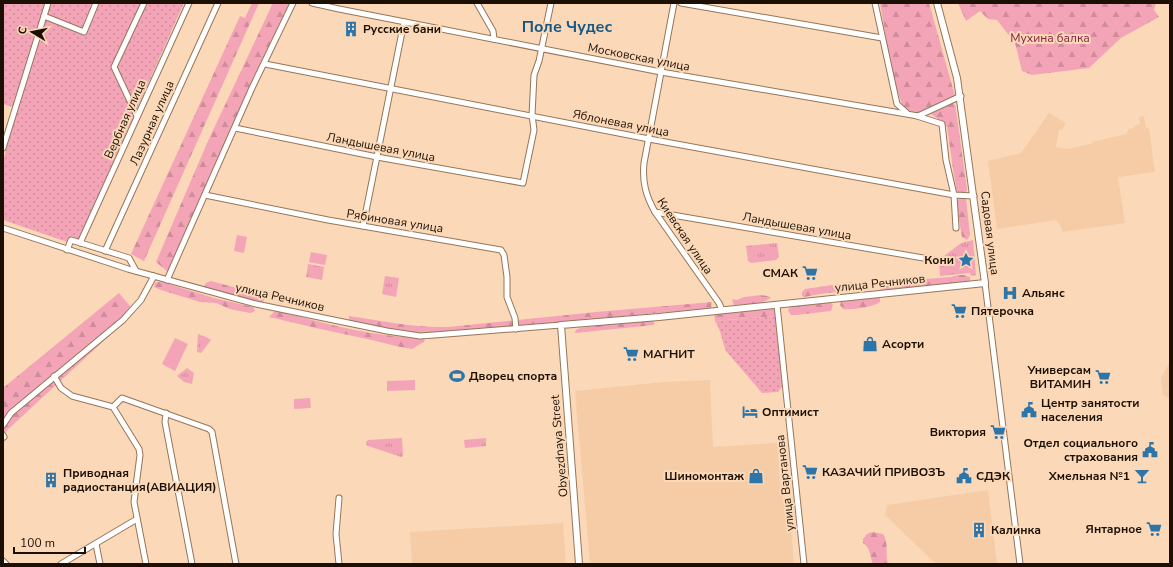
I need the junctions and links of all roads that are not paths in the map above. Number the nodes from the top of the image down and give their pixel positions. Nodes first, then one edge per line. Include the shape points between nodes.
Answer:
1 (48, 3) edge
2 (96, 3) edge
3 (144, 3) edge
4 (189, 3) edge
5 (218, 3) edge
6 (293, 3) edge
7 (312, 3) edge
8 (477, 3) edge
9 (551, 3) edge
10 (674, 3) edge
11 (682, 3) edge
12 (875, 3) edge
13 (937, 3) edge
14 (44, 16) junction
15 (404, 22) junction
16 (882, 38) junction
17 (494, 39) junction
18 (542, 48) junction
19 (265, 64) junction
20 (661, 72) junction
21 (391, 89) junction
22 (960, 96) junction
23 (532, 115) junction
24 (138, 116) junction
25 (918, 116) junction
26 (236, 128) junction
27 (649, 139) junction
28 (3, 148) edge
29 (377, 157) junction
30 (205, 195) junction
31 (954, 195) junction
32 (974, 196) junction
33 (655, 212) junction
34 (363, 226) junction
35 (3, 228) edge
36 (956, 228) dead end
37 (80, 243) junction
38 (67, 250) junction
39 (106, 251) junction
40 (935, 260) dead end
41 (136, 271) junction
42 (154, 276) junction
43 (167, 280) junction
44 (985, 283) junction
45 (777, 305) junction
46 (722, 310) junction
47 (561, 325) junction
48 (516, 329) junction
49 (54, 376) junction
50 (113, 407) junction
51 (166, 413) junction
52 (3, 425) edge
53 (339, 498) dead end
54 (137, 519) junction
55 (96, 544) junction
56 (3, 561) edge
57 (6, 564) edge
58 (61, 564) edge
59 (100, 564) edge
60 (146, 564) edge
61 (192, 564) edge
62 (236, 564) edge
63 (339, 564) edge
64 (579, 564) edge
65 (804, 564) edge
66 (1020, 564) edge

1 - 14 street
2 - 14 street via 84,32
3 - 24 street via 114,67
4 - 24 street, Вербная улица
5 - 39 street, Лазурная улица
6 - 19 street
7 - 15 street, Московская улица
8 - 17 street via 493,31
9 - 18 street
10 - 20 street, Киевская улица
11 - 16 street
12 - 16 street
13 - 22 main road, Садовая улица
14 - 28 street
15 - 17 street, Московская улица
15 - 21 street
16 - 25 street via 897,104 907,114
17 - 18 street, Московская улица
18 - 20 street, Московская улица
18 - 23 street via 534,75
19 - 21 street, Яблоневая улица
19 - 26 street
20 - 25 street, Московская улица
20 - 27 street, Киевская улица
21 - 23 street, Яблоневая улица
21 - 29 street
22 - 25 street
22 - 32 main road, Садовая улица
23 - 27 street, Яблоневая улица
23 - 29 street, Ландышевая улица via 534,130 523,183
24 - 37 street, Вербная улица
25 - 31 street via 942,124 946,160
26 - 29 street, Ландышевая улица
26 - 30 street
27 - 31 street, Яблоневая улица
27 - 33 street, Киевская улица via 643,174 648,198
29 - 34 street
30 - 34 street, Рябиновая улица
30 - 43 street
31 - 32 street, Яблоневая улица
31 - 36 street
32 - 44 main road, Садовая улица
33 - 40 street, Ландышевая улица
33 - 46 street, Киевская улица
34 - 48 street, Рябиновая улица via 501,250 504,255 508,297
35 - 38 street, улица Речников
37 - 38 street via 72,240
37 - 39 street
38 - 41 street, улица Речников
39 - 41 street via 129,258
41 - 42 street, улица Речников
42 - 43 street, улица Речников
42 - 49 street via 141,300 123,320
43 - 48 street, улица Речников via 256,304 387,332 434,335
44 - 45 main road, улица Речников
44 - 66 street, Садовая улица
45 - 46 main road, улица Речников
45 - 65 street, улица Вартанова
46 - 47 main road, улица Речников
47 - 48 street, улица Речников
47 - 64 main road, Obyezdnaya Street
49 - 50 street via 61,388 72,396
49 - 52 street via 11,413
50 - 51 street via 122,398
50 - 54 street via 140,452 134,502
51 - 61 street via 165,422
51 - 62 street via 212,432
53 - 63 street via 336,534
54 - 55 street
54 - 60 street
55 - 58 street
55 - 59 street
56 - 57 street

